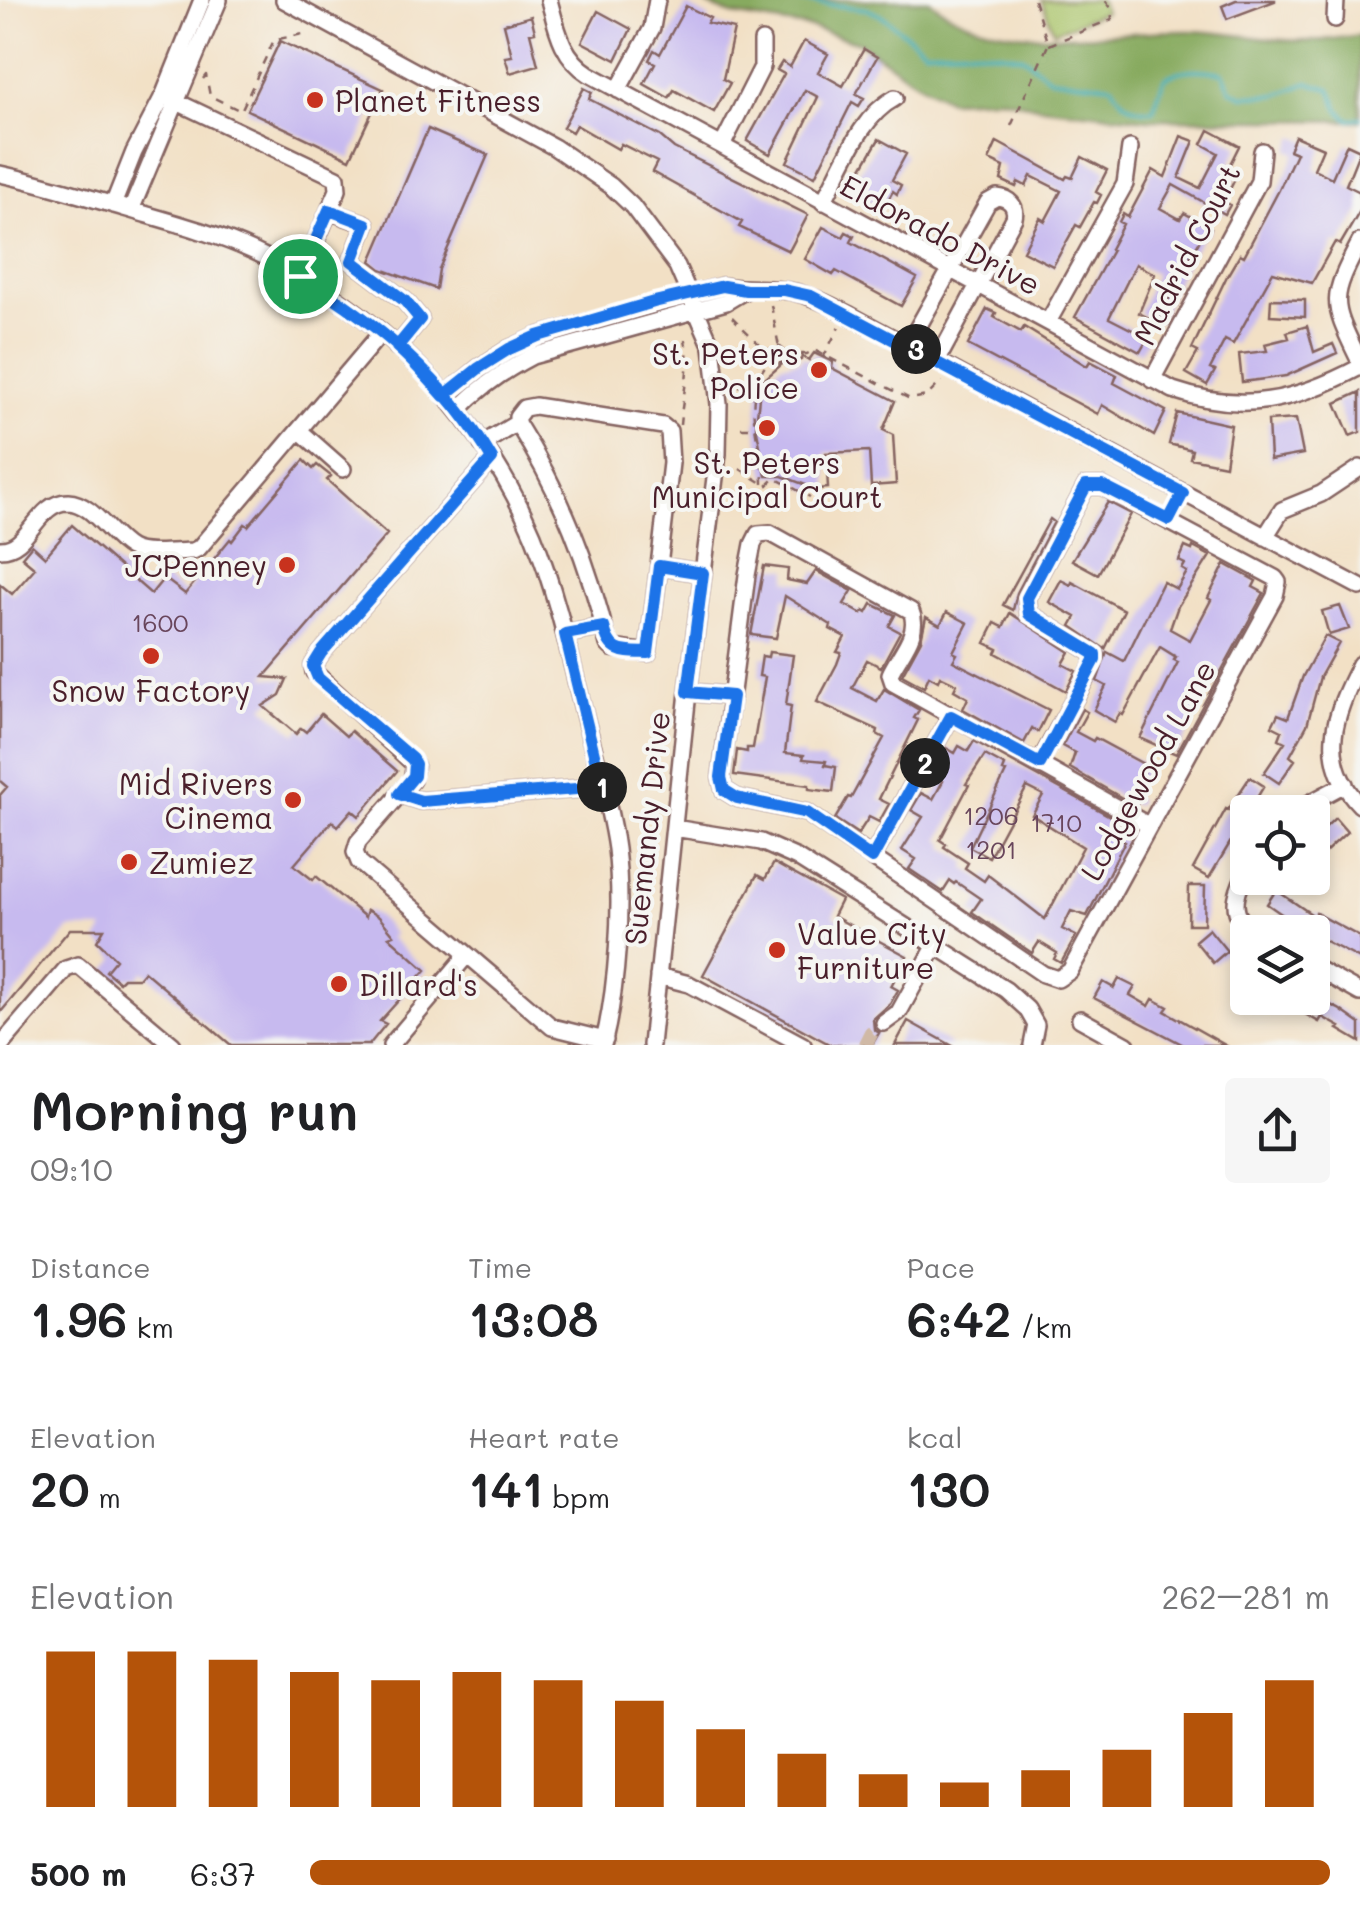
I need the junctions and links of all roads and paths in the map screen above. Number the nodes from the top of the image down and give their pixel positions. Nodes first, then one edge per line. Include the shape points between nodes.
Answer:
1 (202, 0) edge
2 (218, 0) edge
3 (284, 0) edge
4 (549, 0) edge
5 (657, 0) edge
6 (1034, 0) edge
7 (1105, 0) edge
8 (1336, 0) edge
9 (1335, 19) dead end
10 (306, 30) dead end
11 (762, 41) dead end
12 (1048, 46) junction
13 (198, 82) dead end
14 (618, 90) junction
15 (895, 98) dead end
16 (175, 102) junction
17 (1011, 126) dead end
18 (722, 146) junction
19 (1130, 148) dead end
20 (1262, 151) dead end
21 (0, 174) edge
22 (824, 202) junction
23 (113, 205) junction
24 (131, 210) junction
25 (329, 210) junction
26 (1360, 242) edge
27 (950, 269) junction
28 (300, 276) junction
29 (978, 283) junction
30 (693, 301) junction
31 (771, 304) dead end
32 (732, 317) dead end
33 (1048, 322) junction
34 (840, 325) dead end
35 (381, 332) junction
36 (908, 345) junction
37 (397, 347) junction
38 (779, 347) junction
39 (768, 352) junction
40 (785, 354) junction
41 (824, 356) junction
42 (769, 361) junction
43 (937, 361) junction
44 (1360, 364) edge
45 (944, 380) dead end
46 (1152, 380) junction
47 (739, 386) dead end
48 (757, 390) junction
49 (444, 396) junction
50 (458, 410) junction
51 (517, 423) junction
52 (742, 428) dead end
53 (755, 428) junction
54 (300, 432) junction
55 (482, 444) junction
56 (492, 459) junction
57 (761, 465) junction
58 (1360, 468) edge
59 (343, 470) dead end
60 (763, 484) junction
61 (1183, 493) junction
62 (810, 498) dead end
63 (1169, 520) junction
64 (1265, 536) junction
65 (0, 549) edge
66 (659, 566) junction
67 (703, 573) junction
68 (1360, 587) edge
69 (604, 627) junction
70 (565, 634) junction
71 (1360, 664) edge
72 (688, 692) junction
73 (732, 696) junction
74 (951, 716) junction
75 (1040, 764) junction
76 (1345, 784) junction
77 (602, 787) junction
78 (399, 794) junction
79 (1325, 795) edge
80 (1360, 805) edge
81 (1148, 825) junction
82 (674, 828) junction
83 (872, 858) junction
84 (936, 945) junction
85 (467, 954) junction
86 (658, 976) junction
87 (1330, 976) edge
88 (1360, 992) edge
89 (1080, 1020) dead end
90 (884, 1023) tunnel mouth
91 (604, 1042) edge
92 (1, 1045) edge
93 (174, 1045) edge
94 (391, 1045) edge
95 (650, 1045) edge
96 (803, 1045) edge
97 (1032, 1045) edge
98 (1127, 1045) edge

1 - 23 street
2 - 16 street
3 - 30 street, Suemandy Drive via 597,175 652,229
4 - 14 street, Eldorado Drive via 575,65
5 - 14 street via 652,28
6 - 12 path
7 - 12 path via 1112,19
8 - 9 street
10 - 13 path via 274,40 241,111 210,96 206,76
11 - 18 street via 762,67
12 - 17 path
14 - 18 street, Eldorado Drive
15 - 22 street via 870,118
16 - 24 street
16 - 25 street via 337,178
18 - 22 street, Eldorado Drive
19 - 33 street via 1125,184
20 - 46 street, Madrid Court via 1259,181
21 - 23 street
22 - 27 street, Eldorado Drive
23 - 24 street
24 - 28 street via 211,234
25 - 28 street
25 - 37 street via 366,224 352,261 420,319
26 - 44 street via 1338,283 1336,304
27 - 29 street, Eldorado Drive
27 - 29 street via 988,202 1010,202 1014,218
27 - 36 street
28 - 35 street
29 - 33 street, Eldorado Drive
29 - 43 street
30 - 36 street via 784,290 811,296
30 - 49 street via 538,336
30 - 50 street via 532,356
30 - 67 street, Suemandy Drive via 712,348 720,404
31 - 38 path
32 - 39 path
33 - 46 street, Eldorado Drive
34 - 41 path
35 - 37 street
35 - 54 street
36 - 43 street
37 - 49 street
38 - 39 path
38 - 40 path
39 - 42 path
40 - 41 path via 814,350
40 - 42 path via 781,364
41 - 45 path via 910,398 921,399
42 - 48 path
43 - 61 street
44 - 46 street, Eldorado Drive via 1293,397 1252,403 1191,396
47 - 48 path
48 - 53 path
49 - 50 street
50 - 55 street
51 - 55 street
51 - 66 street via 524,408 535,406 670,431
51 - 69 street via 567,513
52 - 53 path
53 - 57 path
54 - 59 street
54 - 65 street via 193,551 130,548 87,510 67,502 50,508 16,544
55 - 56 street
56 - 70 street via 532,534
56 - 78 street via 313,666 318,678 415,764
57 - 60 path
57 - 60 path via 742,471
58 - 64 street via 1282,510
60 - 62 path via 775,478
61 - 63 street
61 - 64 street
63 - 75 street via 1102,486 1086,486 1027,598 1029,614 1095,654
63 - 81 street, Lodgewood Lane via 1278,582
64 - 68 street
66 - 67 street
66 - 69 street via 648,653 612,648
67 - 72 street, Suemandy Drive
69 - 70 street
70 - 77 street
71 - 76 street via 1335,722 1335,755
72 - 73 street
72 - 82 street, Suemandy Drive
73 - 74 street via 750,556 758,534 770,532 911,612 914,631 890,679
73 - 83 street via 724,790 807,813
74 - 75 street
74 - 83 street
75 - 81 street
76 - 79 street
76 - 80 street
77 - 78 street via 421,801
77 - 91 street via 618,894
78 - 85 street via 361,838 356,856
81 - 83 street, Lodgewood Lane via 1070,971 1058,979
82 - 84 street via 761,842 797,858
82 - 86 street, Suemandy Drive
84 - 90 street via 899,1012
84 - 97 street via 1027,1009 1036,1025
85 - 91 street via 552,1027
85 - 94 street
86 - 95 street, Suemandy Drive
86 - 96 street via 689,984
87 - 88 street
89 - 98 street
92 - 93 street via 66,969 78,965

